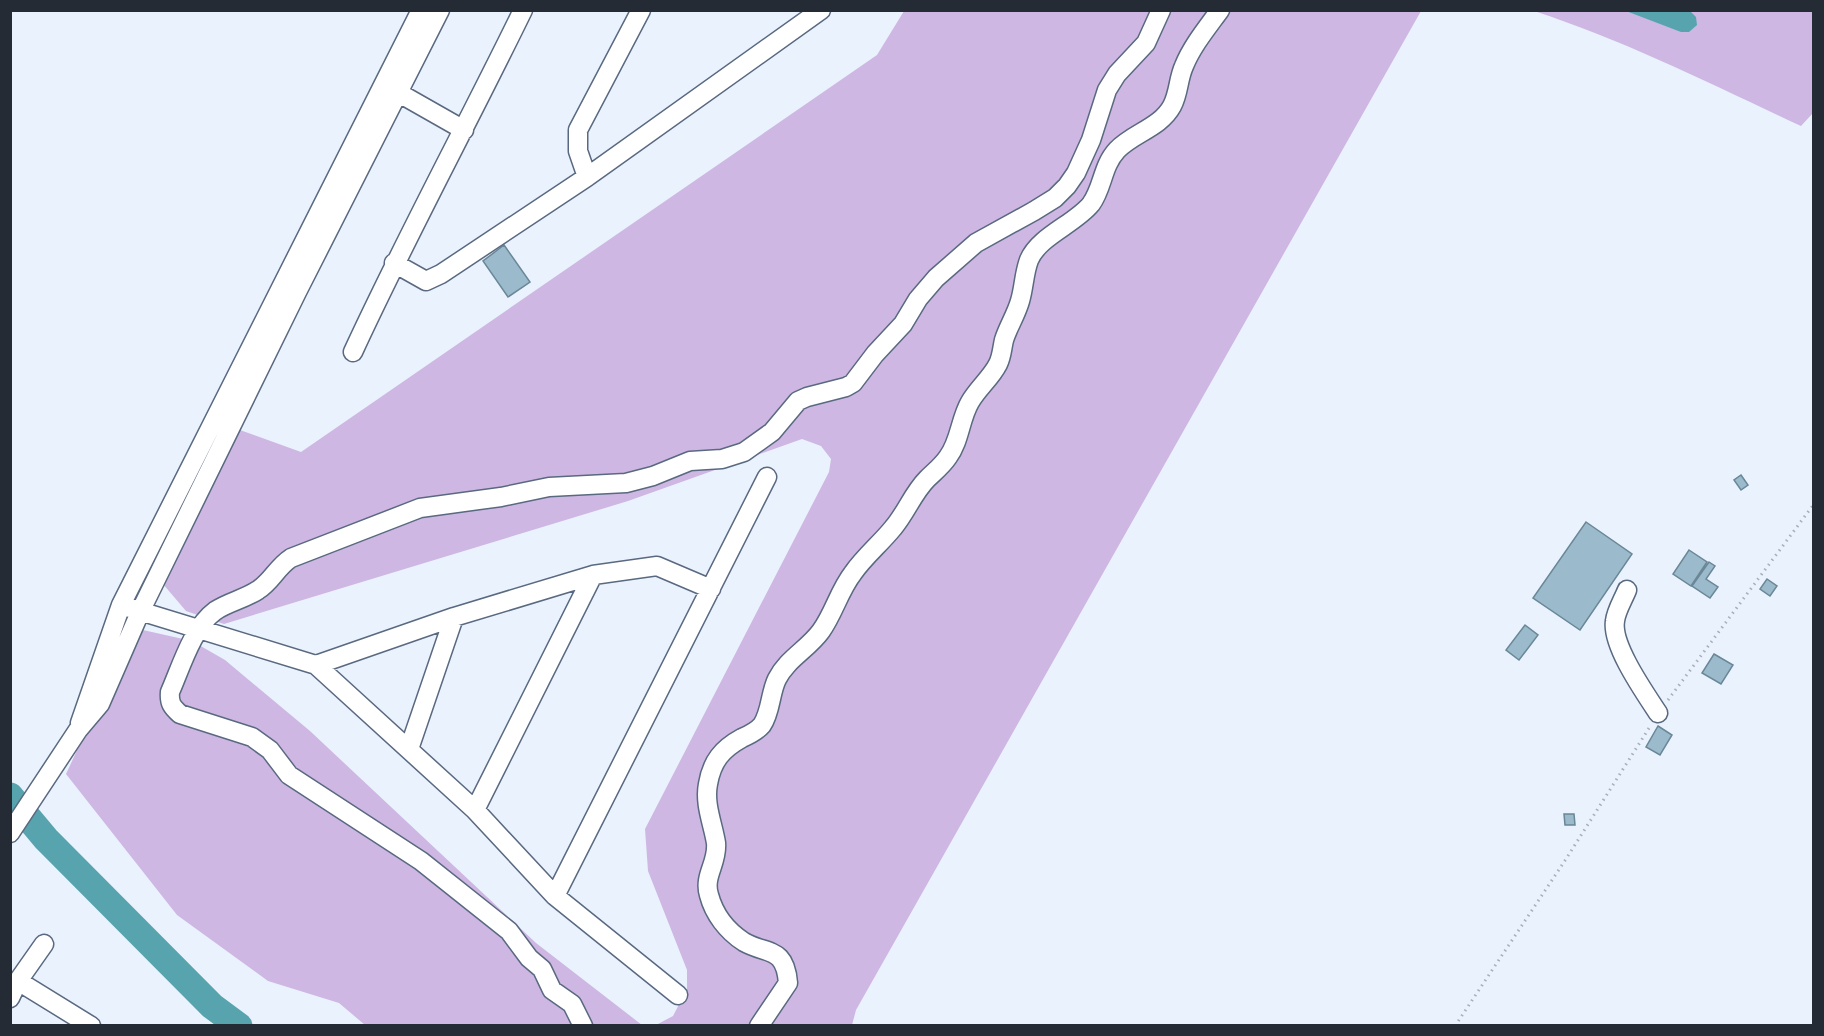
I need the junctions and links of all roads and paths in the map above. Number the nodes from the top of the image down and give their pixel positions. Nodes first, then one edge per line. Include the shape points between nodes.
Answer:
1 (421, 10) edge
2 (440, 10) edge
3 (522, 10) edge
4 (641, 10) edge
5 (821, 10) edge
6 (1161, 10) edge
7 (1220, 10) edge
8 (391, 89) junction
9 (464, 130) junction
10 (587, 177) junction
11 (394, 263) junction
12 (352, 352) dead end
13 (767, 477) dead end
14 (1814, 504) edge
15 (593, 575) junction
16 (711, 590) junction
17 (1627, 590) dead end
18 (121, 605) junction
19 (141, 610) junction
20 (454, 617) junction
21 (199, 628) junction
22 (316, 665) junction
23 (1658, 713) junction
24 (78, 730) junction
25 (409, 749) junction
26 (476, 810) junction
27 (10, 833) edge
28 (555, 896) junction
29 (44, 944) dead end
30 (14, 989) edge
31 (678, 995) dead end
32 (91, 1026) edge
33 (583, 1026) edge
34 (759, 1026) edge
35 (1455, 1026) edge

1 - 8 street
2 - 8 street
3 - 9 street
4 - 10 street via 578,130 578,151
5 - 10 street
6 - 21 street via 1146,43 1107,90 1091,140 1067,186 1055,198 976,243 936,278 853,383 798,401 772,432 734,457 690,461 626,483 549,487 420,508 291,558 278,567 267,584 214,612
7 - 34 street via 1192,50 1183,68 1178,94 1166,116 1119,148 1109,159 1090,204 1038,246 1029,260 1001,359 968,404 950,456 925,480 895,526 850,576 813,641 785,666 776,680 761,725 727,747 717,759 707,801 716,845 716,859 707,878 709,896 715,912 728,928 746,943 779,957 788,977 788,983
8 - 9 street
8 - 18 street
8 - 19 street via 297,292
9 - 11 street
10 - 11 street via 426,282
11 - 12 street
13 - 16 street
14 - 23 path
15 - 16 street via 657,566
15 - 20 street
15 - 26 street
16 - 28 street
17 - 23 street via 1614,622 1620,647
18 - 19 street
18 - 24 street
19 - 21 street
19 - 24 street via 100,704
20 - 22 street
20 - 25 street
21 - 22 street
21 - 33 street via 170,693 175,710 252,737 270,750 288,775 421,861 509,931 542,969 552,990 572,1004
22 - 25 street
23 - 35 path
24 - 27 street
25 - 26 street
26 - 28 street
28 - 31 street
29 - 30 street
30 - 32 street

